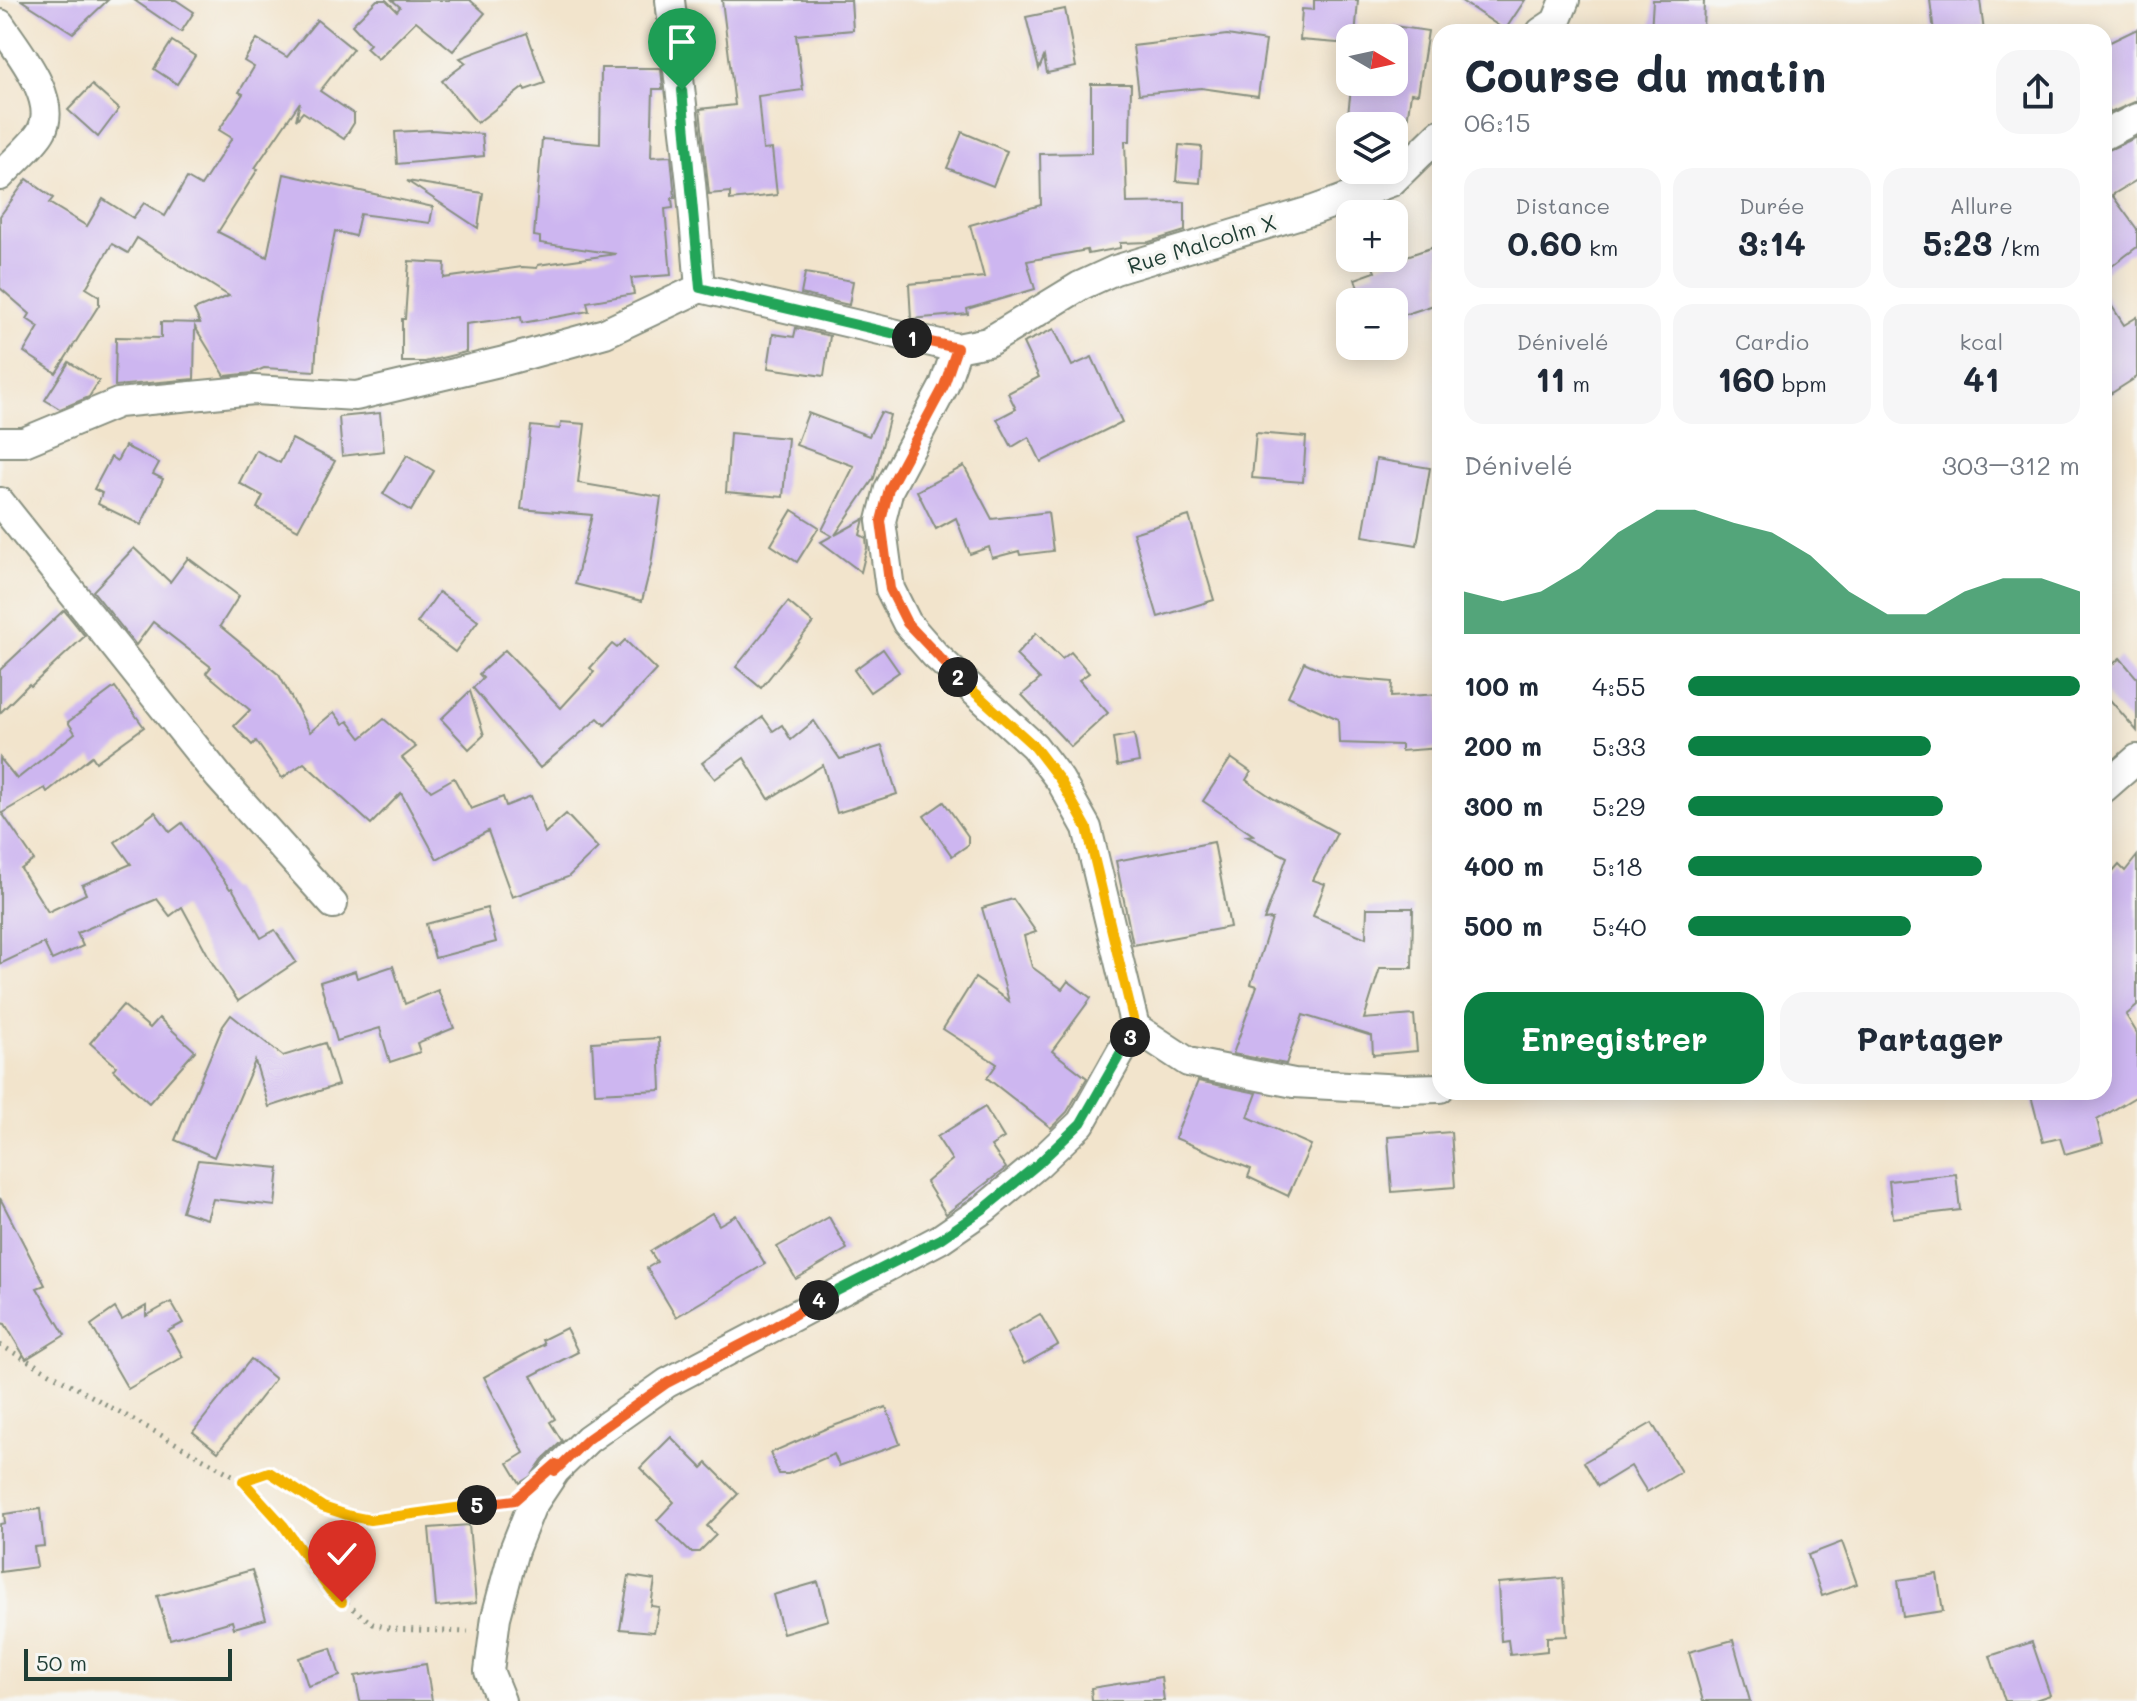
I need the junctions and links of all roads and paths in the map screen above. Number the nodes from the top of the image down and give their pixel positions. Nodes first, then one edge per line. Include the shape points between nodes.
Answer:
1 (670, 0) edge
2 (0, 24) edge
3 (2137, 118) edge
4 (2112, 131) edge
5 (1432, 142) edge
6 (0, 176) edge
7 (700, 288) junction
8 (957, 348) junction
9 (0, 442) edge
10 (0, 502) edge
11 (2137, 759) edge
12 (2112, 781) edge
13 (333, 904) dead end
14 (1135, 1027) junction
15 (1432, 1088) edge
16 (0, 1345) edge
17 (243, 1481) junction
18 (515, 1500) dead end
19 (480, 1636) dead end
20 (501, 1701) edge

1 - 7 street
2 - 6 street via 46,104 42,130
3 - 4 street
5 - 8 street, Rue Malcolm X via 1391,182 1115,270 988,342
7 - 8 street
7 - 9 street via 605,333 356,396 254,390 118,403 24,442
8 - 14 street via 944,386 889,489 881,521 890,589 907,623 935,655 1034,746 1087,828
10 - 13 street via 219,777
11 - 12 street
14 - 15 street via 1188,1062 1294,1083
14 - 20 street via 1081,1123 985,1208 940,1239 667,1383 588,1439 555,1471 531,1507 496,1617 489,1671
16 - 17 path
17 - 18 path via 269,1472 323,1507 370,1520
17 - 19 path via 283,1525 330,1591 373,1624

